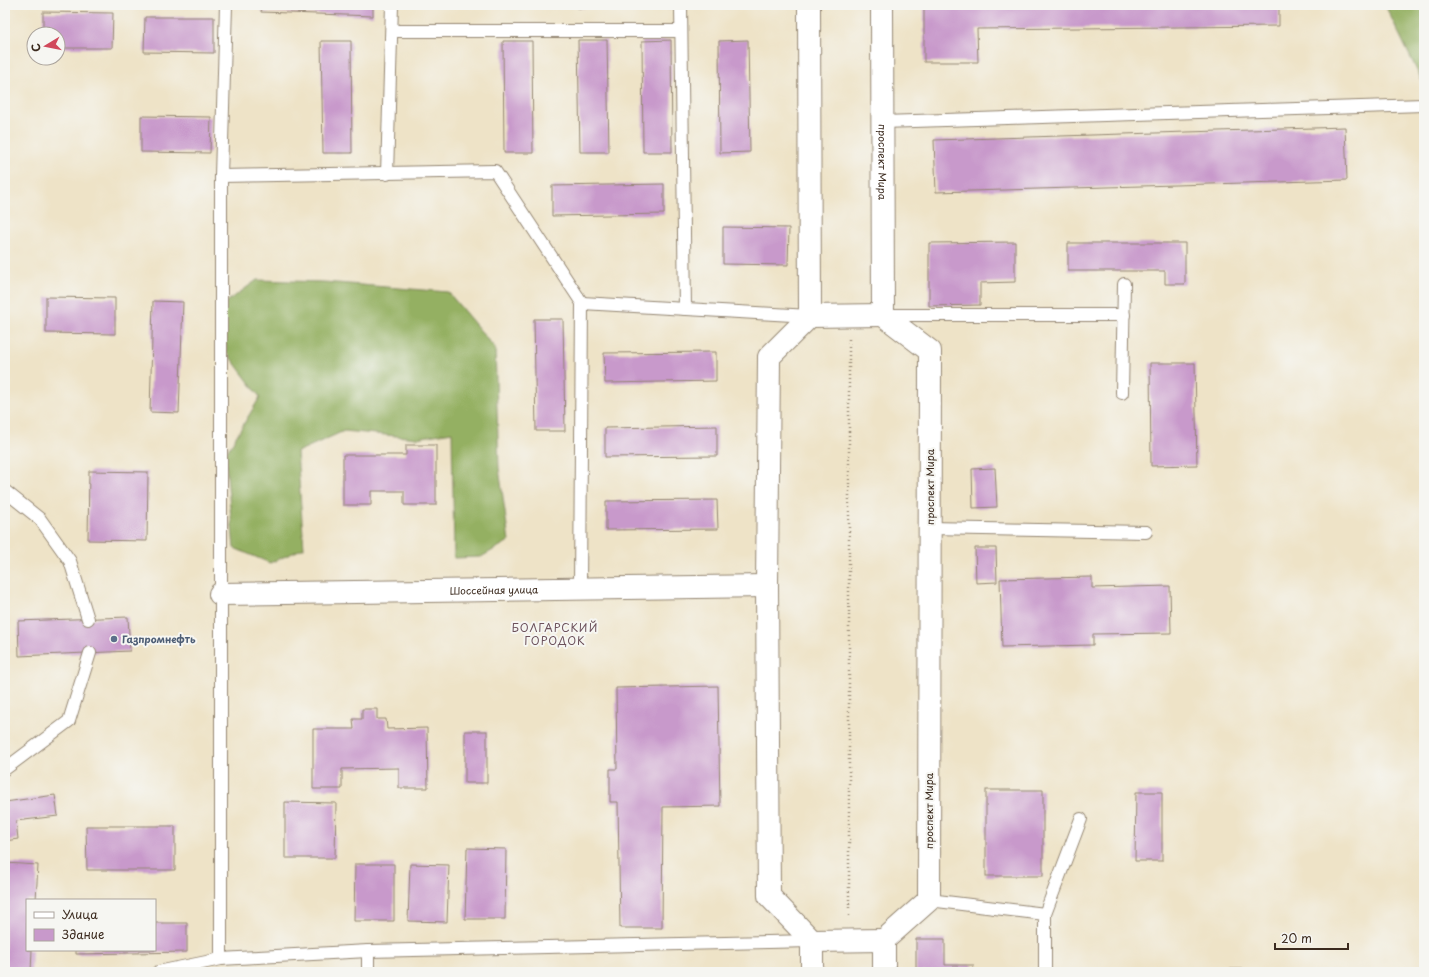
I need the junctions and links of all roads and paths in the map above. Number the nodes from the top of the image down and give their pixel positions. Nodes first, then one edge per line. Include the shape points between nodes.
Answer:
1 (226, 5) edge
2 (392, 5) edge
3 (680, 5) edge
4 (809, 5) edge
5 (882, 5) edge
6 (392, 31) junction
7 (681, 31) junction
8 (1424, 105) edge
9 (883, 122) junction
10 (387, 174) junction
11 (221, 176) junction
12 (1124, 284) dead end
13 (582, 303) junction
14 (685, 309) junction
15 (1124, 315) junction
16 (810, 316) junction
17 (849, 316) junction
18 (883, 316) junction
19 (1122, 393) dead end
20 (5, 491) edge
21 (930, 528) junction
22 (1146, 532) dead end
23 (767, 586) junction
24 (580, 588) junction
25 (220, 594) junction
26 (88, 619) dead end
27 (90, 653) dead end
28 (5, 769) edge
29 (1081, 819) dead end
30 (929, 900) junction
31 (1045, 914) junction
32 (884, 940) junction
33 (812, 941) junction
34 (849, 941) junction
35 (368, 952) junction
36 (221, 959) junction
37 (158, 972) edge
38 (368, 972) edge
39 (812, 972) edge
40 (884, 972) edge
41 (1045, 972) edge

1 - 11 lane
2 - 6 lane
3 - 7 lane
4 - 16 street
5 - 9 street, проспект Мира
6 - 7 lane
6 - 10 lane
7 - 14 lane
8 - 9 lane
9 - 18 street, проспект Мира
10 - 11 lane
10 - 13 lane via 496,171
11 - 25 lane
12 - 15 lane
13 - 14 lane
13 - 24 lane
14 - 16 lane
15 - 18 lane
15 - 19 lane
16 - 17 street
16 - 23 street via 769,357
17 - 18 street
17 - 34 path
18 - 21 street, проспект Мира via 930,351
20 - 26 lane via 40,519 70,561
21 - 22 lane
21 - 30 street, проспект Мира
23 - 24 street, Шоссейная улица
23 - 33 street via 769,896
24 - 25 street, Шоссейная улица
25 - 36 lane
27 - 28 lane via 69,721
29 - 31 lane
30 - 31 lane
30 - 32 street
31 - 41 lane
32 - 34 street
32 - 40 street
33 - 34 street
33 - 35 lane
33 - 39 street
35 - 36 lane
35 - 38 lane
36 - 37 lane

